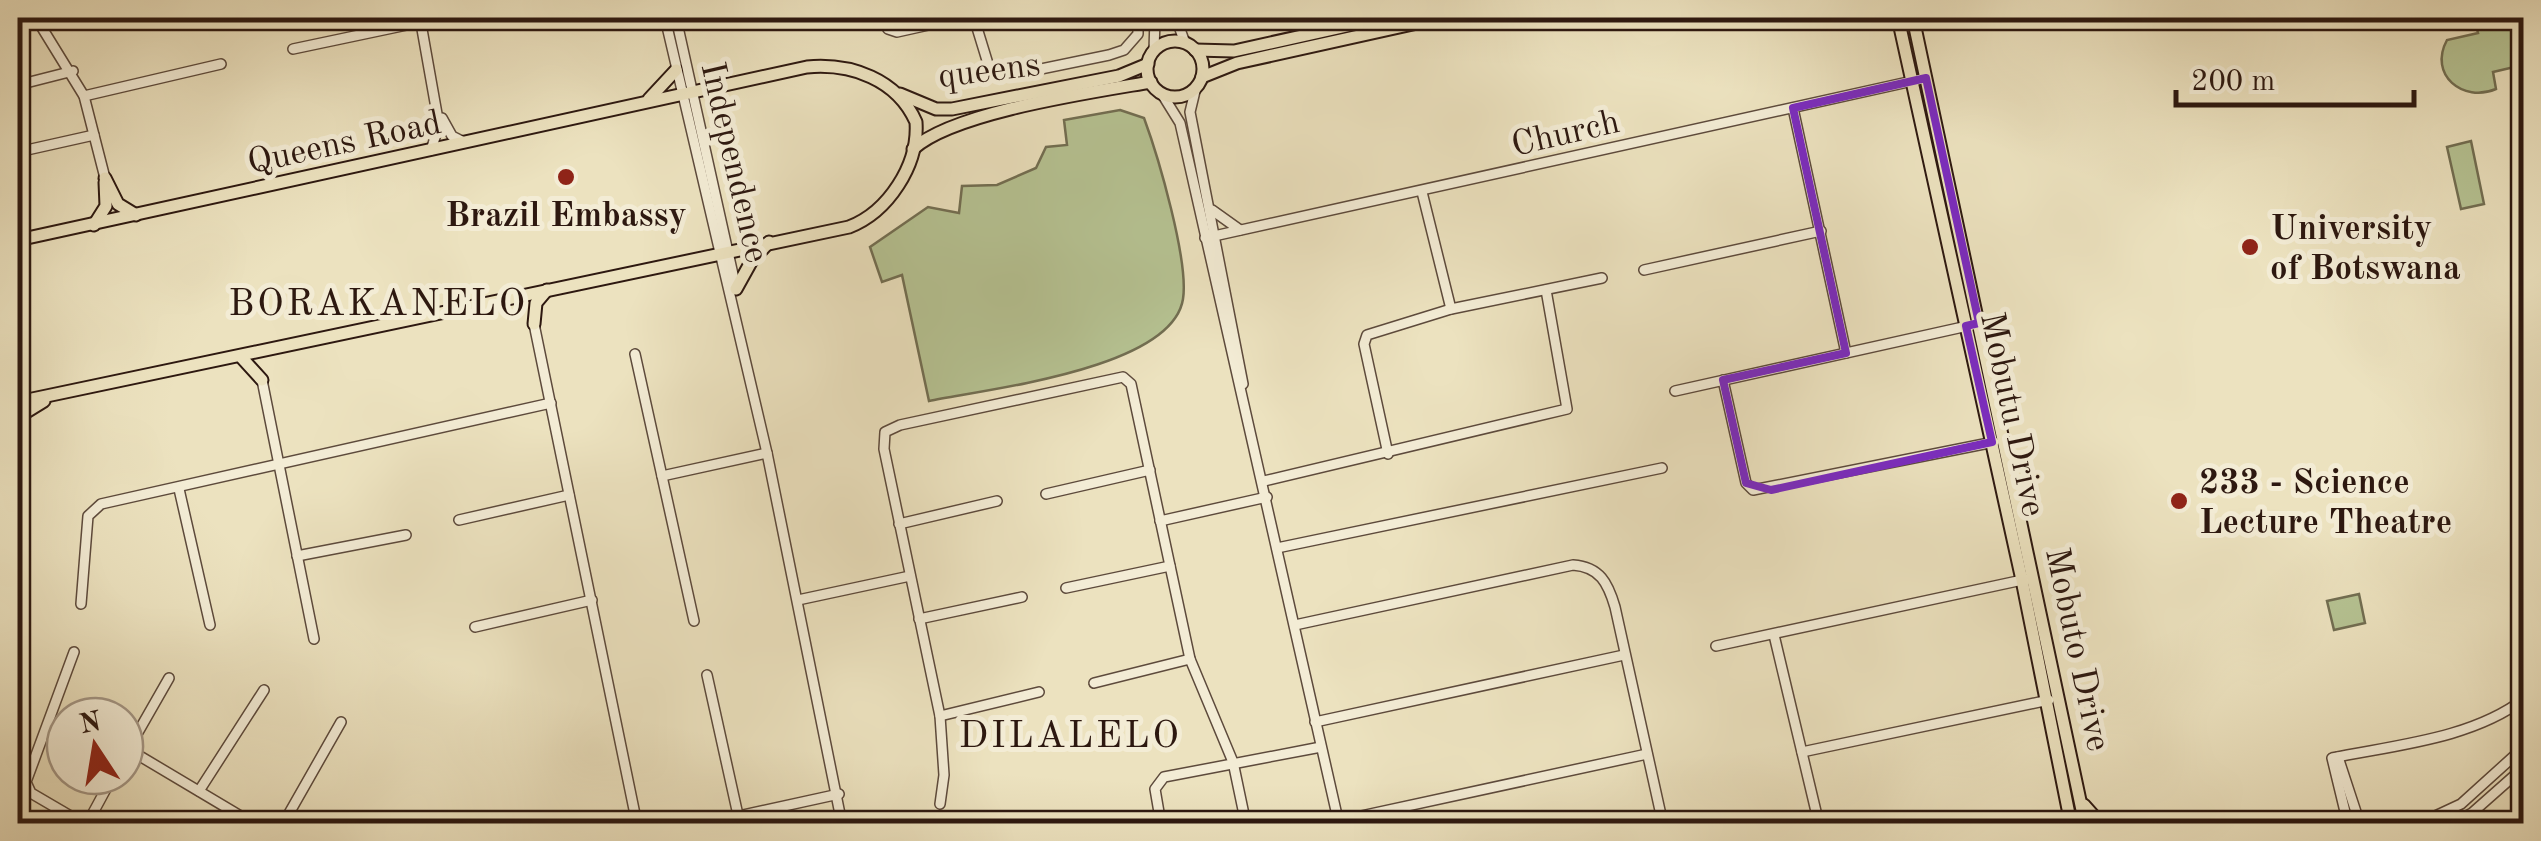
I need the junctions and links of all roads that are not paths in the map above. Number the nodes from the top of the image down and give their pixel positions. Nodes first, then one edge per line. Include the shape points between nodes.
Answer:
1 (36, 18) edge
2 (440, 18) edge
3 (665, 18) edge
4 (676, 18) edge
5 (880, 18) edge
6 (960, 18) edge
7 (974, 18) edge
8 (1138, 18) edge
9 (1155, 18) edge
10 (1176, 18) edge
11 (1383, 18) edge
12 (1440, 18) edge
13 (1898, 18) edge
14 (1913, 18) edge
15 (420, 20) edge
16 (1190, 47) junction
17 (292, 49) dead end
18 (1154, 51) junction
19 (221, 64) dead end
20 (1148, 64) junction
21 (676, 70) junction
22 (72, 71) junction
23 (1926, 78) junction
24 (1912, 81) junction
25 (1151, 82) junction
26 (1199, 82) junction
27 (18, 85) edge
28 (896, 92) junction
29 (687, 94) junction
30 (1162, 94) junction
31 (84, 96) junction
32 (646, 102) junction
33 (1793, 108) junction
34 (438, 111) junction
35 (94, 134) junction
36 (465, 143) junction
37 (913, 149) junction
38 (431, 150) junction
39 (18, 152) edge
40 (105, 178) junction
41 (1422, 192) junction
42 (1210, 208) junction
43 (136, 215) junction
44 (94, 225) junction
45 (1242, 231) junction
46 (1821, 231) junction
47 (1210, 237) junction
48 (18, 240) edge
49 (769, 242) junction
50 (723, 250) junction
51 (1644, 270) dead end
52 (1602, 278) dead end
53 (736, 289) junction
54 (547, 290) junction
55 (1546, 290) junction
56 (513, 297) junction
57 (1450, 309) junction
58 (737, 318) junction
59 (534, 324) junction
60 (1973, 325) junction
61 (270, 352) junction
62 (1846, 353) junction
63 (635, 354) dead end
64 (242, 358) junction
65 (262, 380) junction
66 (1723, 380) junction
67 (1675, 390) dead end
68 (52, 396) junction
69 (18, 402) edge
70 (551, 404) junction
71 (18, 417) edge
72 (1998, 442) junction
73 (767, 453) junction
74 (1388, 454) junction
75 (278, 464) junction
76 (1662, 468) dead end
77 (1150, 470) junction
78 (662, 476) junction
79 (1264, 481) junction
80 (179, 489) junction
81 (570, 494) junction
82 (1046, 494) dead end
83 (1267, 497) junction
84 (997, 501) dead end
85 (459, 520) dead end
86 (1160, 521) junction
87 (900, 524) junction
88 (406, 535) dead end
89 (1277, 548) junction
90 (297, 556) junction
91 (1170, 566) junction
92 (910, 576) junction
93 (2029, 579) junction
94 (1066, 588) dead end
95 (1022, 598) dead end
96 (592, 600) junction
97 (798, 600) junction
98 (81, 604) dead end
99 (919, 619) junction
100 (694, 621) dead end
101 (1295, 624) junction
102 (210, 625) dead end
103 (475, 628) dead end
104 (1774, 635) junction
105 (314, 639) dead end
106 (1716, 646) dead end
107 (74, 652) dead end
108 (1624, 655) junction
109 (1190, 658) junction
110 (707, 676) dead end
111 (169, 678) dead end
112 (1094, 683) dead end
113 (264, 690) dead end
114 (1039, 692) dead end
115 (2054, 699) junction
116 (2524, 699) edge
117 (940, 716) junction
118 (145, 720) edge
119 (341, 722) dead end
120 (1315, 722) junction
121 (1322, 746) junction
122 (2524, 746) edge
123 (1802, 752) junction
124 (1647, 754) junction
125 (2335, 757) junction
126 (145, 762) edge
127 (1233, 762) junction
128 (2524, 767) edge
129 (199, 791) junction
130 (838, 794) junction
131 (102, 796) edge
132 (2082, 801) junction
133 (940, 804) dead end
134 (2068, 809) junction
135 (739, 820) edge
136 (1338, 822) edge
137 (842, 823) edge
138 (85, 824) edge
139 (254, 824) edge
140 (283, 824) edge
141 (637, 824) edge
142 (702, 824) edge
143 (858, 824) edge
144 (1161, 824) edge
145 (1246, 824) edge
146 (1662, 824) edge
147 (1819, 824) edge
148 (2059, 824) edge
149 (2070, 824) edge
150 (2085, 824) edge
151 (2101, 824) edge
152 (2348, 824) edge
153 (2360, 824) edge
154 (2418, 824) edge
155 (2452, 824) edge

1 - 22 street
2 - 15 street
3 - 21 street, Independence
4 - 29 street, Independence
5 - 6 street via 897,32
7 - 8 street via 989,66 1007,76 1124,50 1138,34
9 - 18 street
10 - 16 street
11 - 16 main road via 1234,51
12 - 26 main road via 1237,63
13 - 24 main road, Mobutu Drive
14 - 23 main road
15 - 17 street
15 - 34 street
16 - 18 main road via 1168,42
16 - 26 main road via 1202,63
18 - 20 main road
19 - 31 street
20 - 25 main road
20 - 28 main road, queens via 1119,76 952,109
21 - 29 street, Independence
21 - 32 main road
22 - 27 street
22 - 31 street
23 - 24 street, Church
23 - 60 main road
24 - 33 street, Church
24 - 60 main road, Mobutu Drive
25 - 30 main road
25 - 37 main road, queens via 960,124
26 - 30 main road via 1176,97
26 - 42 street via 1190,112
28 - 29 main road, queens via 831,65
28 - 37 main road via 916,122
29 - 32 main road, Queens Road
29 - 50 street, Independence
30 - 47 street via 1180,124
31 - 35 street
32 - 36 main road, Queens Road
33 - 41 street, Church
33 - 46 street
34 - 36 street via 452,136
34 - 38 street
35 - 39 street
35 - 40 street
36 - 38 main road, Queens Road
37 - 49 main road via 893,192 871,217
38 - 43 main road, Queens Road
40 - 43 main road via 118,204
40 - 44 main road via 106,206
41 - 45 street, Church
41 - 57 street
42 - 45 street
42 - 47 street
43 - 44 main road, Queens Road
44 - 48 main road, Queens Road
45 - 47 street, Church
46 - 51 street
46 - 62 street
47 - 79 street
49 - 50 main road
49 - 53 main road
50 - 53 street, Independence
50 - 54 main road
50 - 58 street
52 - 55 street
53 - 58 street, Independence
54 - 56 main road
54 - 59 main road via 536,303
55 - 57 street
55 - 74 street via 1567,409
56 - 59 main road
56 - 61 main road
57 - 74 street via 1372,332 1365,340
58 - 73 street
59 - 70 street
60 - 62 street
60 - 72 main road, Mobutu Drive
61 - 64 main road
61 - 65 main road
62 - 66 street
63 - 78 street
64 - 65 main road
64 - 68 main road
65 - 75 street
66 - 67 street
66 - 72 street via 1753,490
68 - 69 main road
68 - 71 main road
70 - 75 street
70 - 81 street
72 - 93 main road, Mobutu Drive
73 - 78 street
73 - 97 street
74 - 79 street
75 - 80 street
75 - 90 street
76 - 89 street
77 - 82 street
77 - 86 street
77 - 87 street via 1124,377 900,425 883,439
78 - 100 street
79 - 83 street
80 - 98 street via 92,510
80 - 102 street
81 - 85 street
81 - 96 street
83 - 86 street
83 - 89 street
84 - 87 street
86 - 91 street
87 - 92 street
88 - 90 street
89 - 101 street
90 - 105 street
91 - 94 street
91 - 109 street
92 - 97 street
92 - 99 street
93 - 104 street
93 - 115 main road, Mobutu Drive
95 - 99 street
96 - 103 street
96 - 141 street
97 - 130 street
99 - 117 street
101 - 108 street via 1580,565 1608,585
101 - 120 street
104 - 106 street
104 - 123 street
107 - 138 street via 26,782 31,793
108 - 120 street
108 - 124 street
109 - 112 street
109 - 127 street
110 - 135 street
111 - 118 street
113 - 129 street
114 - 117 street
115 - 123 street
115 - 132 main road, Mobuto Drive
115 - 134 main road, Mobutu Drive
116 - 125 street via 2467,730
117 - 133 street
119 - 140 street
120 - 121 street
121 - 127 street
121 - 136 street
122 - 154 street via 2461,804
123 - 147 street
124 - 136 street
124 - 146 street
125 - 152 street
125 - 153 street
126 - 129 street
127 - 144 street via 1159,780
127 - 145 street
128 - 155 street
129 - 139 street
130 - 135 street
130 - 137 street
131 - 138 street
132 - 150 main road, Mobuto Drive
132 - 151 main road
134 - 148 main road
134 - 149 main road, Mobutu Drive
135 - 142 street
137 - 143 street

